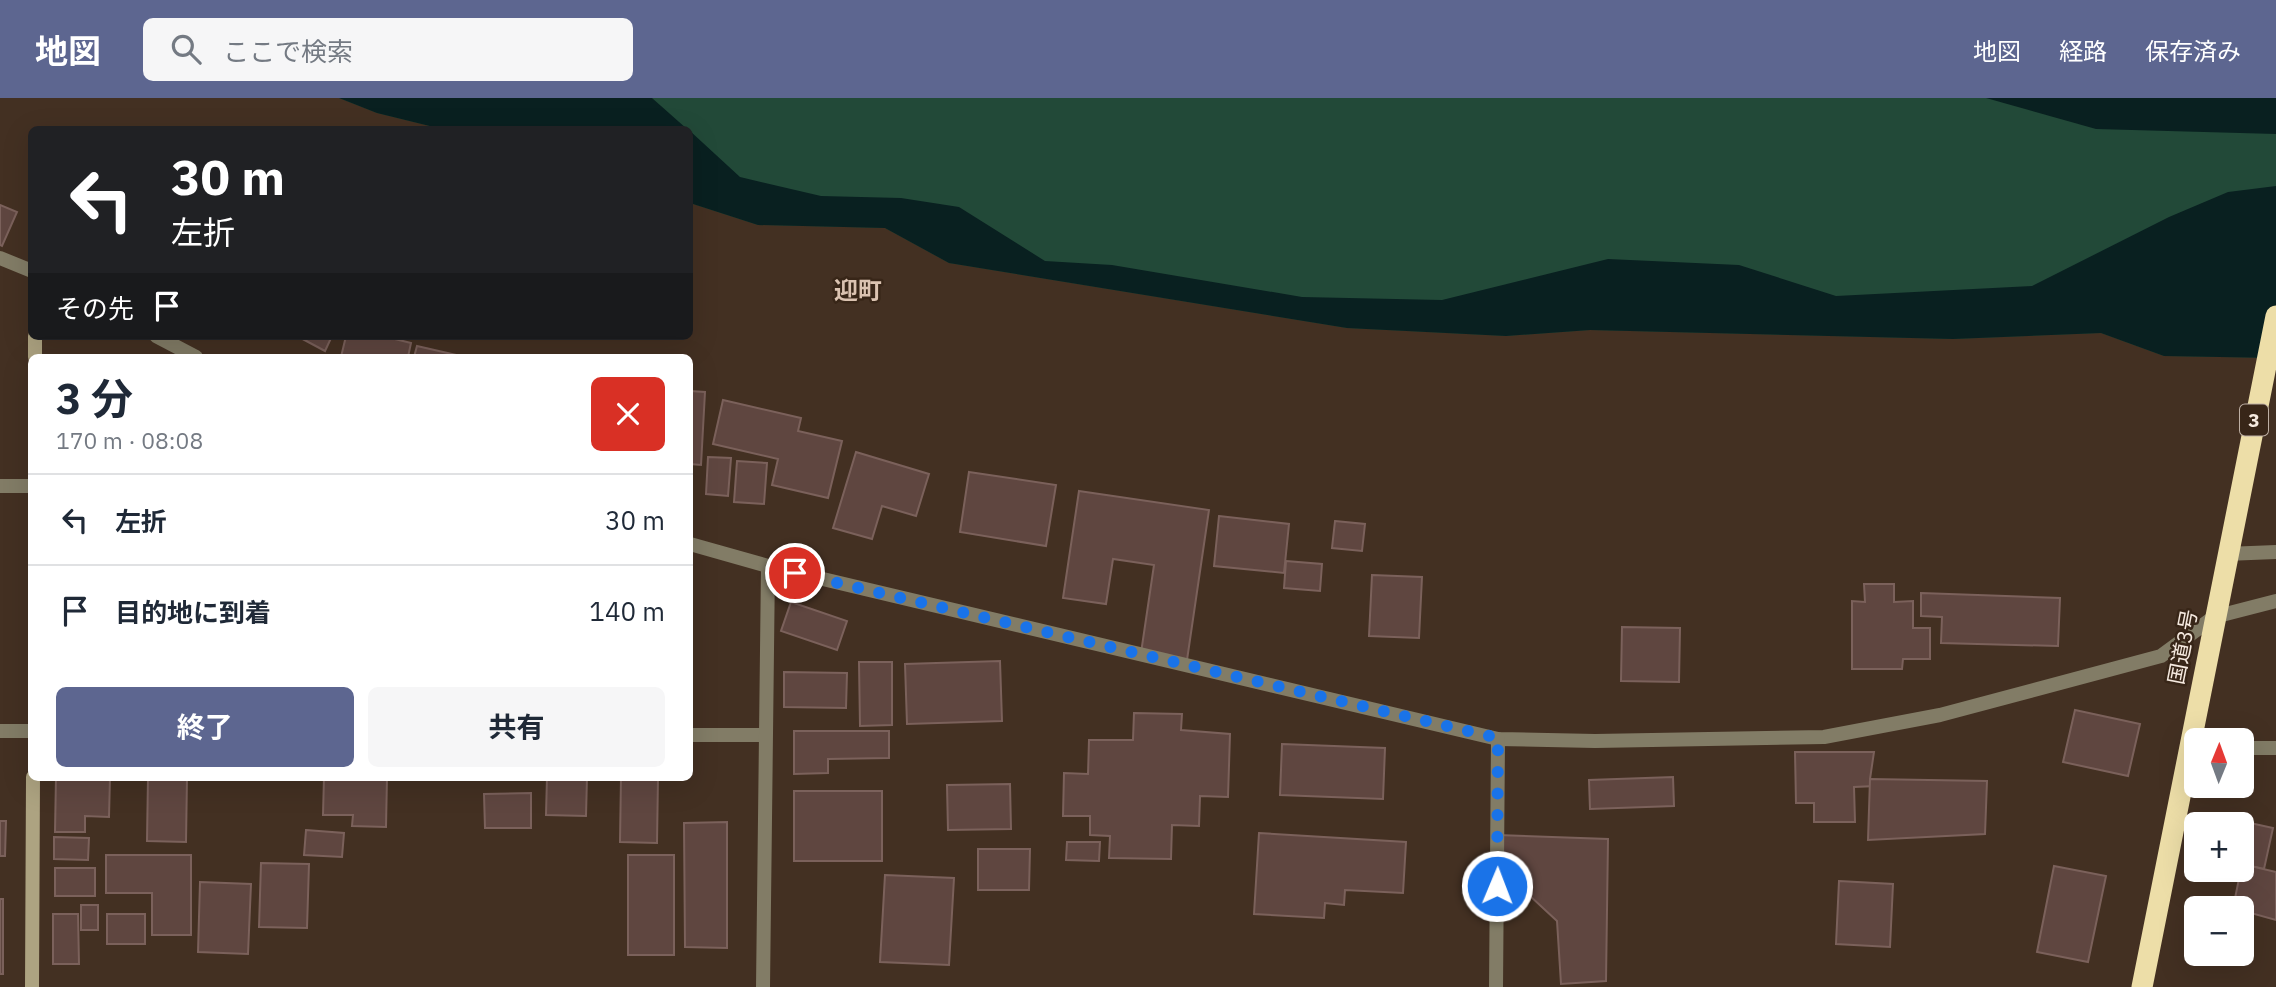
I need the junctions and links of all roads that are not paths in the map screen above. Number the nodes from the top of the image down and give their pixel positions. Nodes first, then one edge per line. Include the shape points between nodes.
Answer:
1 (0, 258) edge
2 (28, 269) edge
3 (2276, 316) edge
4 (163, 340) edge
5 (189, 354) edge
6 (0, 486) edge
7 (28, 486) edge
8 (693, 545) edge
9 (2276, 552) edge
10 (2226, 554) junction
11 (768, 566) junction
12 (2276, 601) edge
13 (2214, 617) junction
14 (2195, 728) edge
15 (0, 731) edge
16 (28, 731) edge
17 (693, 735) edge
18 (765, 735) junction
19 (1498, 738) junction
20 (2254, 748) edge
21 (2276, 748) edge
22 (33, 781) edge
23 (2184, 785) edge
24 (32, 987) edge
25 (763, 987) edge
26 (1496, 987) edge
27 (2142, 987) edge

1 - 2 street
3 - 10 highway, 国道3号 / 3
4 - 5 street
6 - 7 street
8 - 11 street
9 - 10 street
10 - 13 highway, 国道3号 / 3
11 - 18 street
11 - 19 street
12 - 13 street
13 - 14 highway, 国道3号 / 3
13 - 19 street via 2161,656 1940,715 1824,737
15 - 16 street
17 - 18 street
18 - 25 street
19 - 26 street
20 - 21 street
22 - 24 street
23 - 27 highway, 国道3号 / 3

